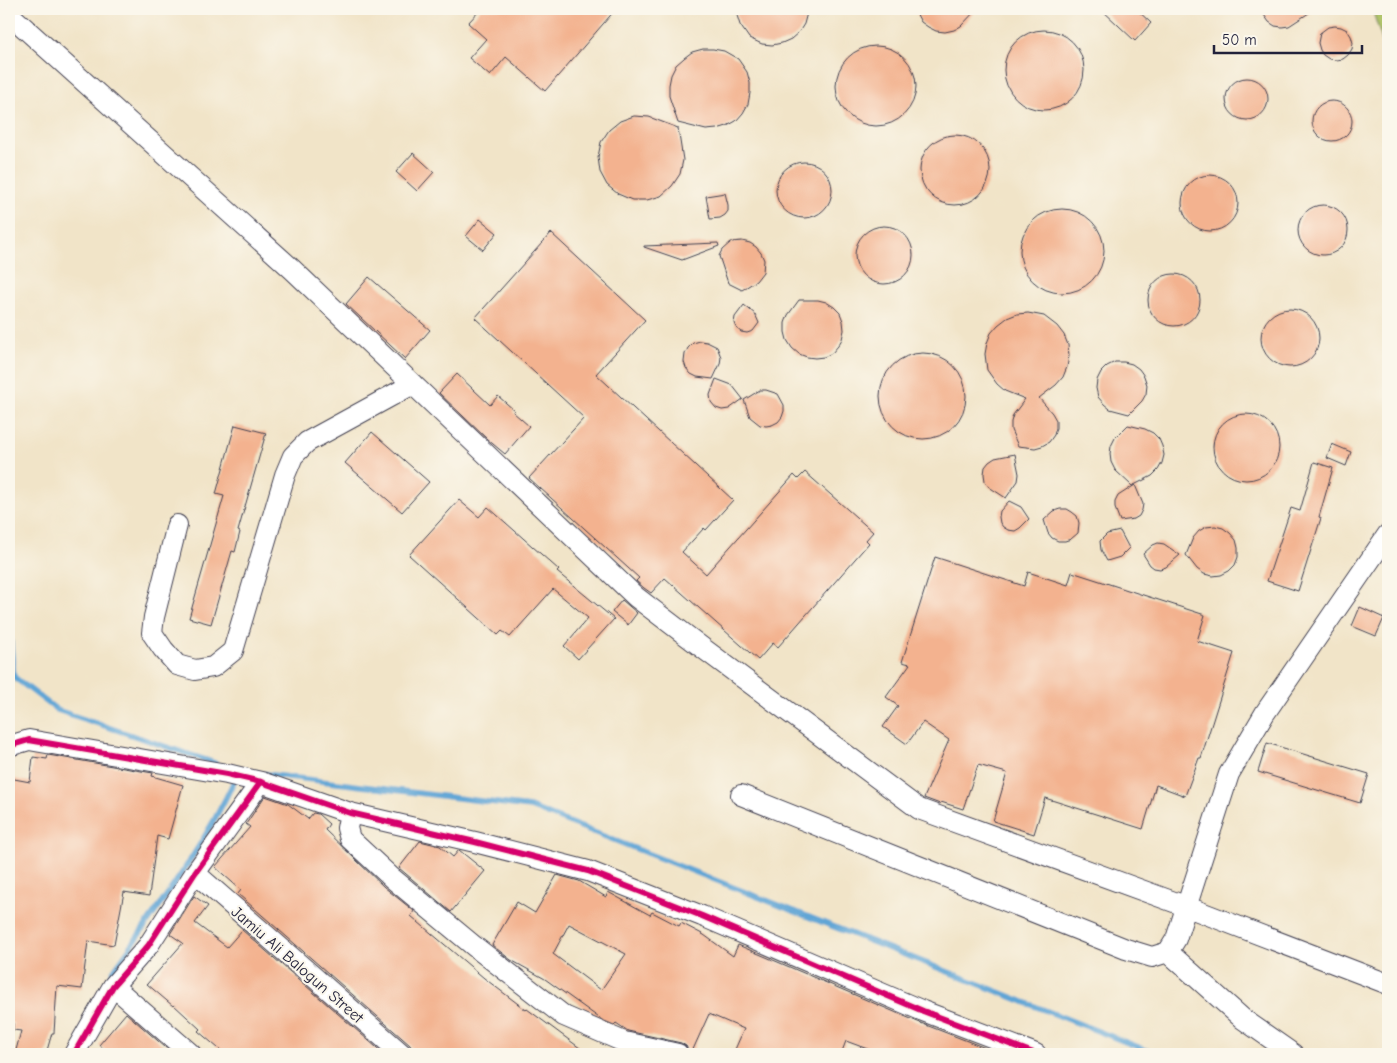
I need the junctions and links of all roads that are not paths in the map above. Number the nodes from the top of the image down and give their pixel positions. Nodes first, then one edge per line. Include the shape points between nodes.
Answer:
1 (9, 14) edge
2 (413, 384) junction
3 (177, 525) dead end
4 (1388, 534) edge
5 (9, 746) edge
6 (244, 778) junction
7 (742, 795) dead end
8 (350, 813) junction
9 (195, 873) junction
10 (1185, 906) junction
11 (1168, 952) junction
12 (1388, 984) edge
13 (113, 986) junction
14 (74, 1054) edge
15 (191, 1054) edge
16 (402, 1054) edge
17 (678, 1054) edge
18 (1036, 1054) edge
19 (1293, 1054) edge

1 - 2 street via 292,269
2 - 3 street via 307,442 293,456 233,651 213,667 195,670 177,665 152,633
2 - 10 street via 636,597 920,808
4 - 10 street via 1265,713 1229,774
5 - 6 street via 29,740
6 - 8 street
6 - 9 street
7 - 11 street via 1126,948 1152,957
8 - 17 street via 347,828 350,839 399,884 564,1016 624,1042
8 - 18 street via 588,872
9 - 13 street via 148,946
9 - 16 street, Jamiu Ali Balogun Street
10 - 11 street via 1176,938
10 - 12 street
11 - 19 street via 1243,1019
13 - 14 street
13 - 15 street

